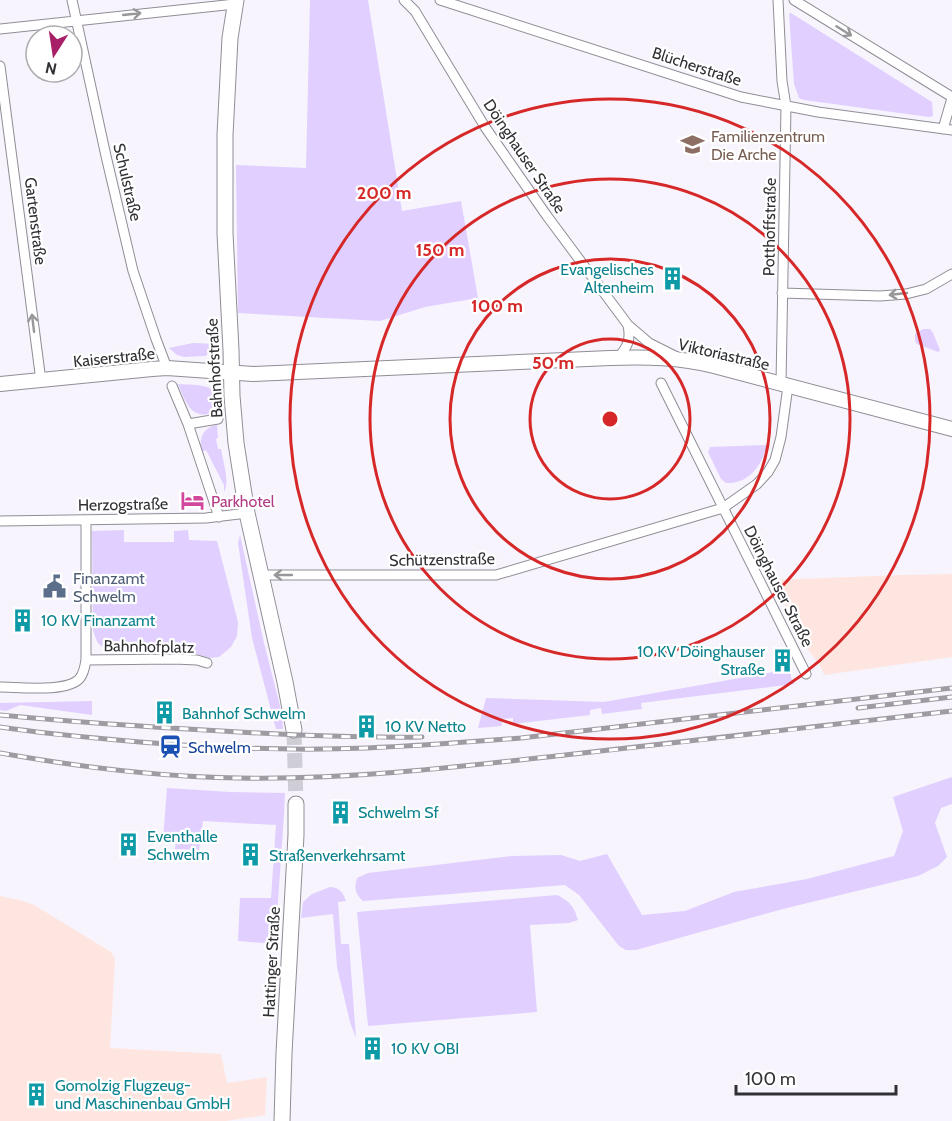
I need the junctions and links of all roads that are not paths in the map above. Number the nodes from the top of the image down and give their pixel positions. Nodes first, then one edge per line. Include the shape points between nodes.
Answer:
1 (72, 0) edge
2 (404, 0) edge
3 (440, 0) edge
4 (778, 0) edge
5 (794, 0) edge
6 (235, 2) edge
7 (77, 20) junction
8 (0, 29) edge
9 (0, 66) edge
10 (952, 97) edge
11 (786, 106) junction
12 (948, 130) edge
13 (952, 274) edge
14 (782, 293) junction
15 (628, 325) junction
16 (618, 358) junction
17 (682, 359) junction
18 (167, 368) junction
19 (232, 373) junction
20 (41, 381) junction
21 (661, 383) dead end
22 (0, 384) edge
23 (784, 385) junction
24 (172, 386) dead end
25 (218, 419) dead end
26 (188, 424) junction
27 (952, 429) edge
28 (723, 508) junction
29 (247, 513) junction
30 (219, 517) junction
31 (87, 520) junction
32 (0, 521) edge
33 (261, 575) junction
34 (86, 660) junction
35 (207, 663) dead end
36 (806, 674) dead end
37 (0, 687) edge
38 (294, 730) tunnel mouth
39 (296, 804) tunnel mouth
40 (282, 1121) edge

1 - 7 street, Schulstraße
2 - 15 street, Döinghauser Straße via 415,11 485,127
3 - 11 street, Blücherstraße via 741,97
4 - 11 street, Potthoffstraße
5 -> 10 street
7 -> 6 street
6 - 19 main road, Bahnhofstraße via 225,135
7 - 8 street
7 - 18 street, Schulstraße via 134,271
20 -> 9 street, Gartenstraße
10 - 12 street
11 - 12 street, Blücherstraße
11 - 14 street, Potthoffstraße
13 -> 14 street via 926,289 906,294
14 - 23 street, Potthoffstraße
15 - 16 street via 628,343
15 - 17 street, Döinghauser Straße via 649,343
16 - 17 main road, Viktoriastraße
16 - 19 main road, Viktoriastraße
17 - 23 main road, Viktoriastraße
18 - 19 main road, Kaiserstraße
18 - 20 main road, Kaiserstraße
19 - 29 main road, Bahnhofstraße via 233,417
20 - 22 main road, Kaiserstraße
21 - 28 street, Döinghauser Straße
23 - 27 main road, Viktoriastraße
23 - 28 street, Potthoffstraße via 779,449 768,472
24 - 26 street
25 - 26 street
26 - 30 street
28 -> 33 street, Schützenstraße via 496,575
28 - 36 street, Döinghauser Straße
29 - 30 street, Herzogstraße
29 - 33 main road, Bahnhofstraße
30 - 31 street, Herzogstraße
31 - 32 street, Herzogstraße
31 - 34 street, Bahnhofplatz
33 - 38 main road, Bahnhofstraße
34 - 35 street, Bahnhofplatz via 174,659
34 - 37 street via 81,678 74,683
39 - 40 main road, Hattinger Straße

